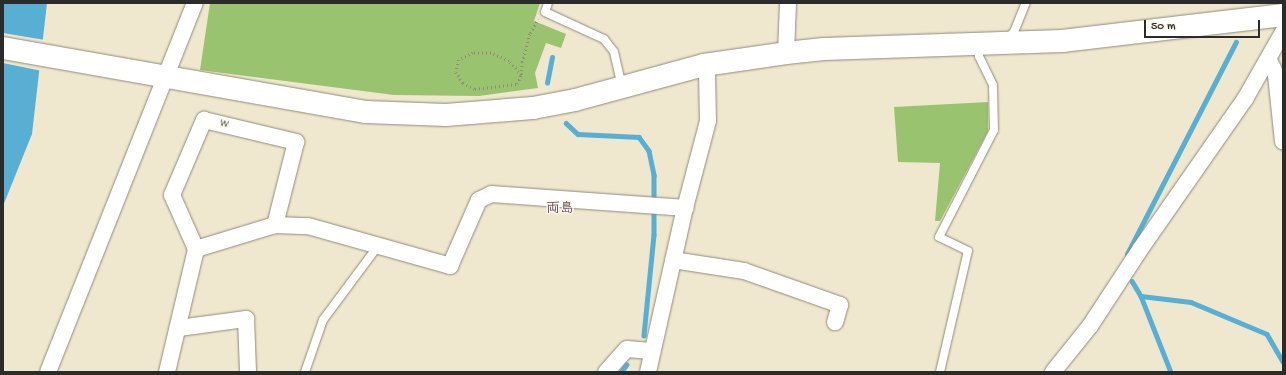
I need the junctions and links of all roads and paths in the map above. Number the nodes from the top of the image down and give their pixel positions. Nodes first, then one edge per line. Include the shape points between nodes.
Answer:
1 (195, 3) edge
2 (548, 3) edge
3 (788, 3) edge
4 (1026, 3) edge
5 (545, 12) junction
6 (1283, 15) edge
7 (1283, 32) edge
8 (1004, 43) junction
9 (979, 44) junction
10 (3, 48) edge
11 (786, 53) junction
12 (1269, 60) junction
13 (704, 66) junction
14 (521, 75) junction
15 (162, 78) junction
16 (623, 87) junction
17 (1283, 142) edge
18 (685, 208) junction
19 (275, 225) junction
20 (378, 246) junction
21 (196, 249) junction
22 (673, 260) junction
23 (835, 322) dead end
24 (179, 328) junction
25 (651, 351) junction
26 (48, 372) edge
27 (167, 372) edge
28 (248, 372) edge
29 (305, 372) edge
30 (606, 372) edge
31 (648, 372) edge
32 (940, 372) edge
33 (1053, 372) edge

1 - 15 street
2 - 5 lane
3 - 11 street
4 - 8 lane via 1014,32
5 - 14 path via 530,33
5 - 16 lane via 604,39 614,52
6 - 8 street via 1131,35
7 - 12 street
8 - 9 street
9 - 11 street via 824,49
9 - 32 lane via 979,56 993,84 994,130 939,237 968,251
10 - 15 street
11 - 13 street
12 - 17 street via 1276,75
12 - 33 street via 1090,326
13 - 16 street
13 - 18 street via 707,75 708,121
14 - 14 path via 518,84 475,89 463,83 456,72 459,60 473,53 491,53 509,61
15 - 16 street via 366,112 405,115 533,108
15 - 26 street
18 - 20 street via 492,194 479,200 450,266
18 - 22 street
19 - 20 street via 308,226
19 - 21 street
19 - 21 street, ｗ via 296,142 204,120 172,195
20 - 29 lane via 323,320
21 - 24 street
22 - 23 street via 744,271 840,305
22 - 25 street
24 - 27 street
24 - 28 street via 246,319
25 - 30 street via 627,349
25 - 31 street

